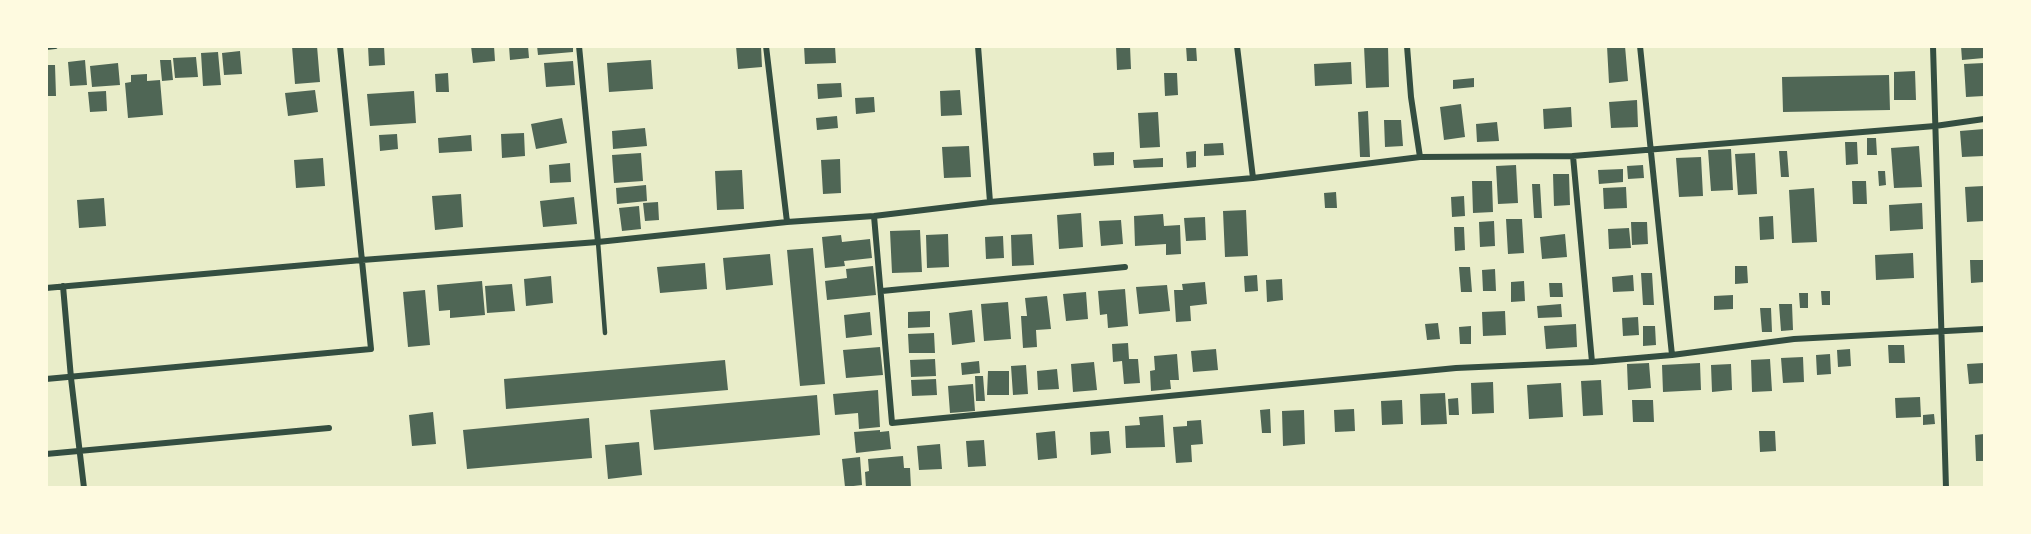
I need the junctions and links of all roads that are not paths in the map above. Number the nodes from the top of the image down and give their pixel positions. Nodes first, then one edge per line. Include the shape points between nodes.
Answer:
1 (55, 46) edge
2 (340, 46) edge
3 (579, 46) edge
4 (766, 46) edge
5 (978, 46) edge
6 (1237, 46) edge
7 (1407, 46) edge
8 (1640, 46) edge
9 (1933, 46) edge
10 (46, 48) edge
11 (1984, 119) edge
12 (1935, 126) junction
13 (1650, 149) junction
14 (1573, 156) junction
15 (1420, 157) junction
16 (1253, 178) junction
17 (990, 202) junction
18 (874, 216) junction
19 (787, 222) junction
20 (598, 242) junction
21 (362, 260) junction
22 (1125, 267) dead end
23 (63, 286) junction
24 (46, 288) edge
25 (882, 291) junction
26 (1984, 329) edge
27 (605, 333) dead end
28 (1941, 333) junction
29 (1672, 355) junction
30 (1592, 362) junction
31 (71, 378) junction
32 (46, 379) edge
33 (329, 428) dead end
34 (80, 449) junction
35 (46, 454) edge
36 (84, 488) edge
37 (1946, 488) edge

1 - 10 street
2 - 21 street
3 - 20 street
4 - 19 street
5 - 17 street
6 - 16 street
7 - 15 street
8 - 13 street
9 - 12 street
11 - 12 street
12 - 13 street
12 - 28 street
13 - 14 street
13 - 29 street
14 - 15 street
14 - 30 street
15 - 16 street
16 - 17 street
17 - 18 street
18 - 19 street
18 - 25 street
19 - 20 street
20 - 21 street
20 - 27 lane
21 - 23 street
21 - 31 street via 371,350
22 - 25 street
23 - 24 street
23 - 31 street
25 - 30 street via 892,423 1456,368
26 - 28 street
28 - 29 street via 1794,339
28 - 37 street
29 - 30 street
31 - 32 street
31 - 34 street
33 - 34 street
34 - 35 street
34 - 36 street

